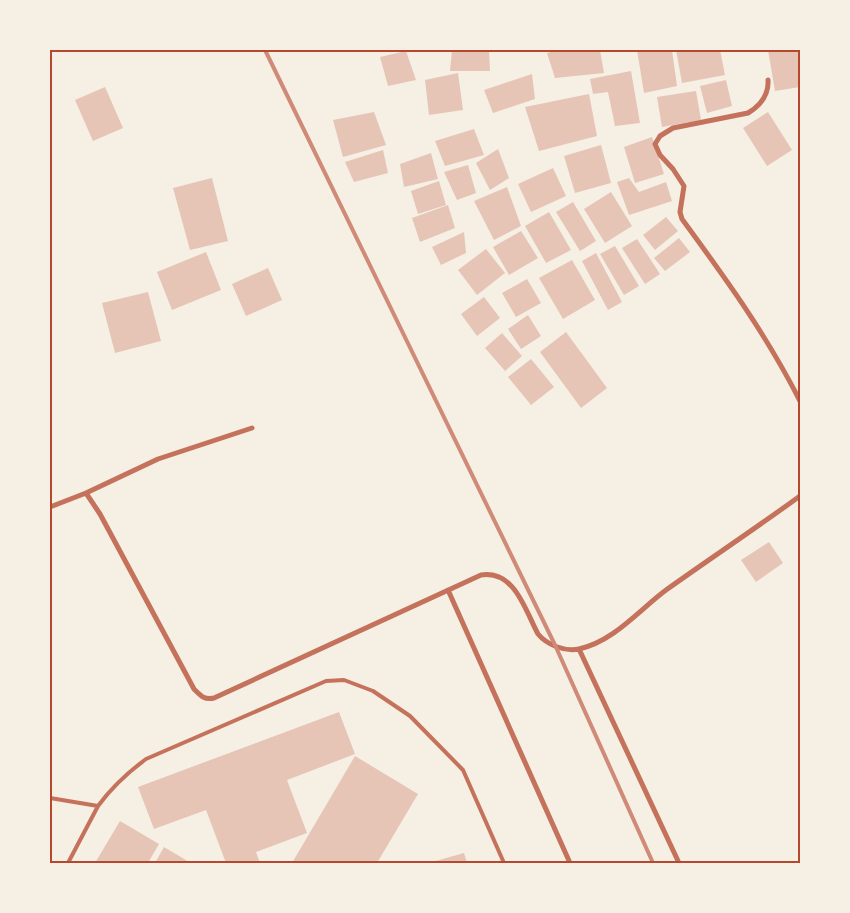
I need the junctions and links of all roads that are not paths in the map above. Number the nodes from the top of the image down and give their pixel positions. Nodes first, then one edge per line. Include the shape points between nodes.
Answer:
1 (768, 80) dead end
2 (800, 401) edge
3 (252, 428) dead end
4 (86, 493) junction
5 (800, 496) edge
6 (50, 507) edge
7 (448, 590) junction
8 (579, 649) junction
9 (50, 798) edge
10 (98, 806) junction
11 (68, 863) edge
12 (504, 863) edge
13 (570, 863) edge
14 (680, 863) edge

1 - 2 street via 766,95 748,113 673,128 660,136 655,144 684,186 682,219 745,306
3 - 4 street via 158,459
4 - 6 street
4 - 7 street via 194,689 208,699
5 - 8 street via 665,591 619,629
7 - 8 street via 481,574 499,575 516,592 542,639 568,650
7 - 13 street
8 - 14 street
9 - 10 lane
10 - 11 lane
10 - 12 lane via 116,783 146,759 326,681 344,680 374,691 410,716 463,770

